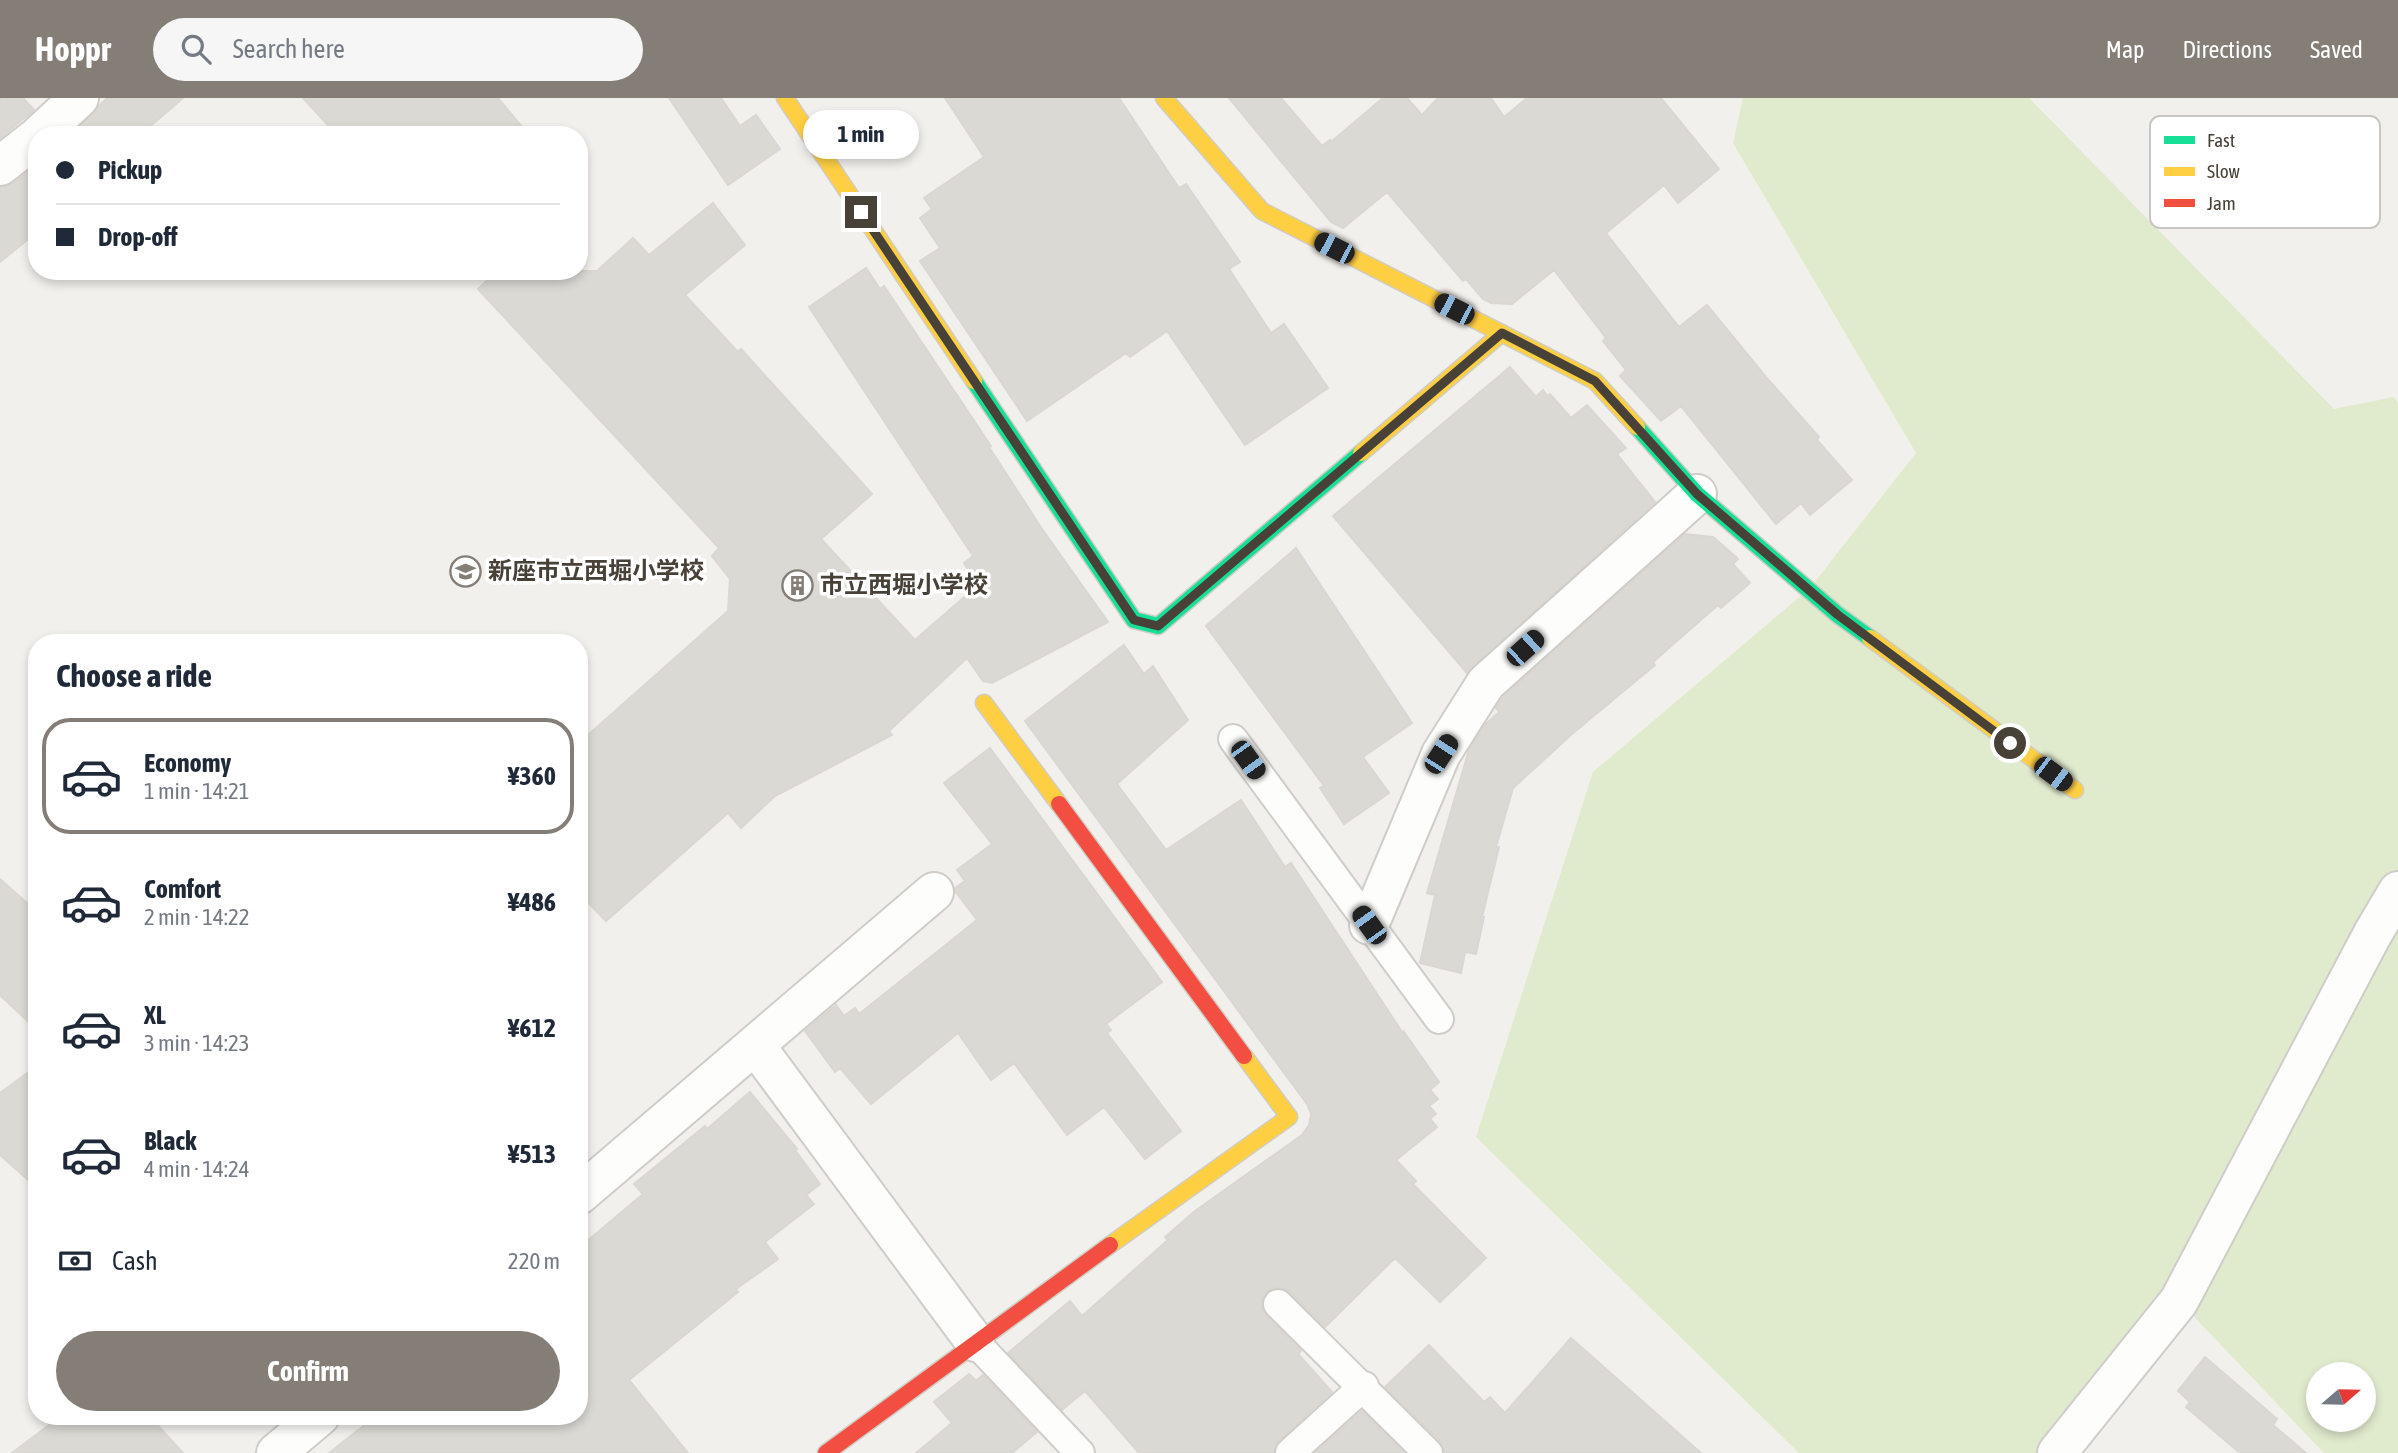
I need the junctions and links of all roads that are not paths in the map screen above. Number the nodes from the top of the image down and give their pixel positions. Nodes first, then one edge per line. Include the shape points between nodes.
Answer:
1 (79, 98) edge
2 (785, 98) edge
3 (1164, 98) edge
4 (49, 126) edge
5 (28, 144) edge
6 (0, 166) edge
7 (1502, 333) junction
8 (1697, 494) junction
9 (984, 703) dead end
10 (1233, 740) dead end
11 (2075, 790) dead end
12 (2398, 891) edge
13 (934, 892) dead end
14 (1369, 925) junction
15 (1439, 1019) dead end
16 (755, 1045) junction
17 (588, 1187) edge
18 (1278, 1304) dead end
19 (975, 1342) junction
20 (1364, 1386) junction
21 (309, 1425) edge
22 (276, 1453) edge
23 (826, 1453) edge
24 (1080, 1453) edge
25 (1290, 1453) edge
26 (1428, 1453) edge
27 (2057, 1453) edge

1 - 4 street
2 - 7 street via 1134,620 1158,626
3 - 7 street via 1262,211
5 - 6 street
7 - 8 street via 1595,381
8 - 11 street via 1838,615
8 - 14 street via 1486,683 1441,754
9 - 19 street via 1289,1117
10 - 14 lane
12 - 27 street via 2179,1301
13 - 16 street
14 - 15 lane
16 - 17 street
16 - 19 street
18 - 20 lane
19 - 23 street
19 - 24 lane
20 - 25 lane
20 - 26 lane
21 - 22 street

